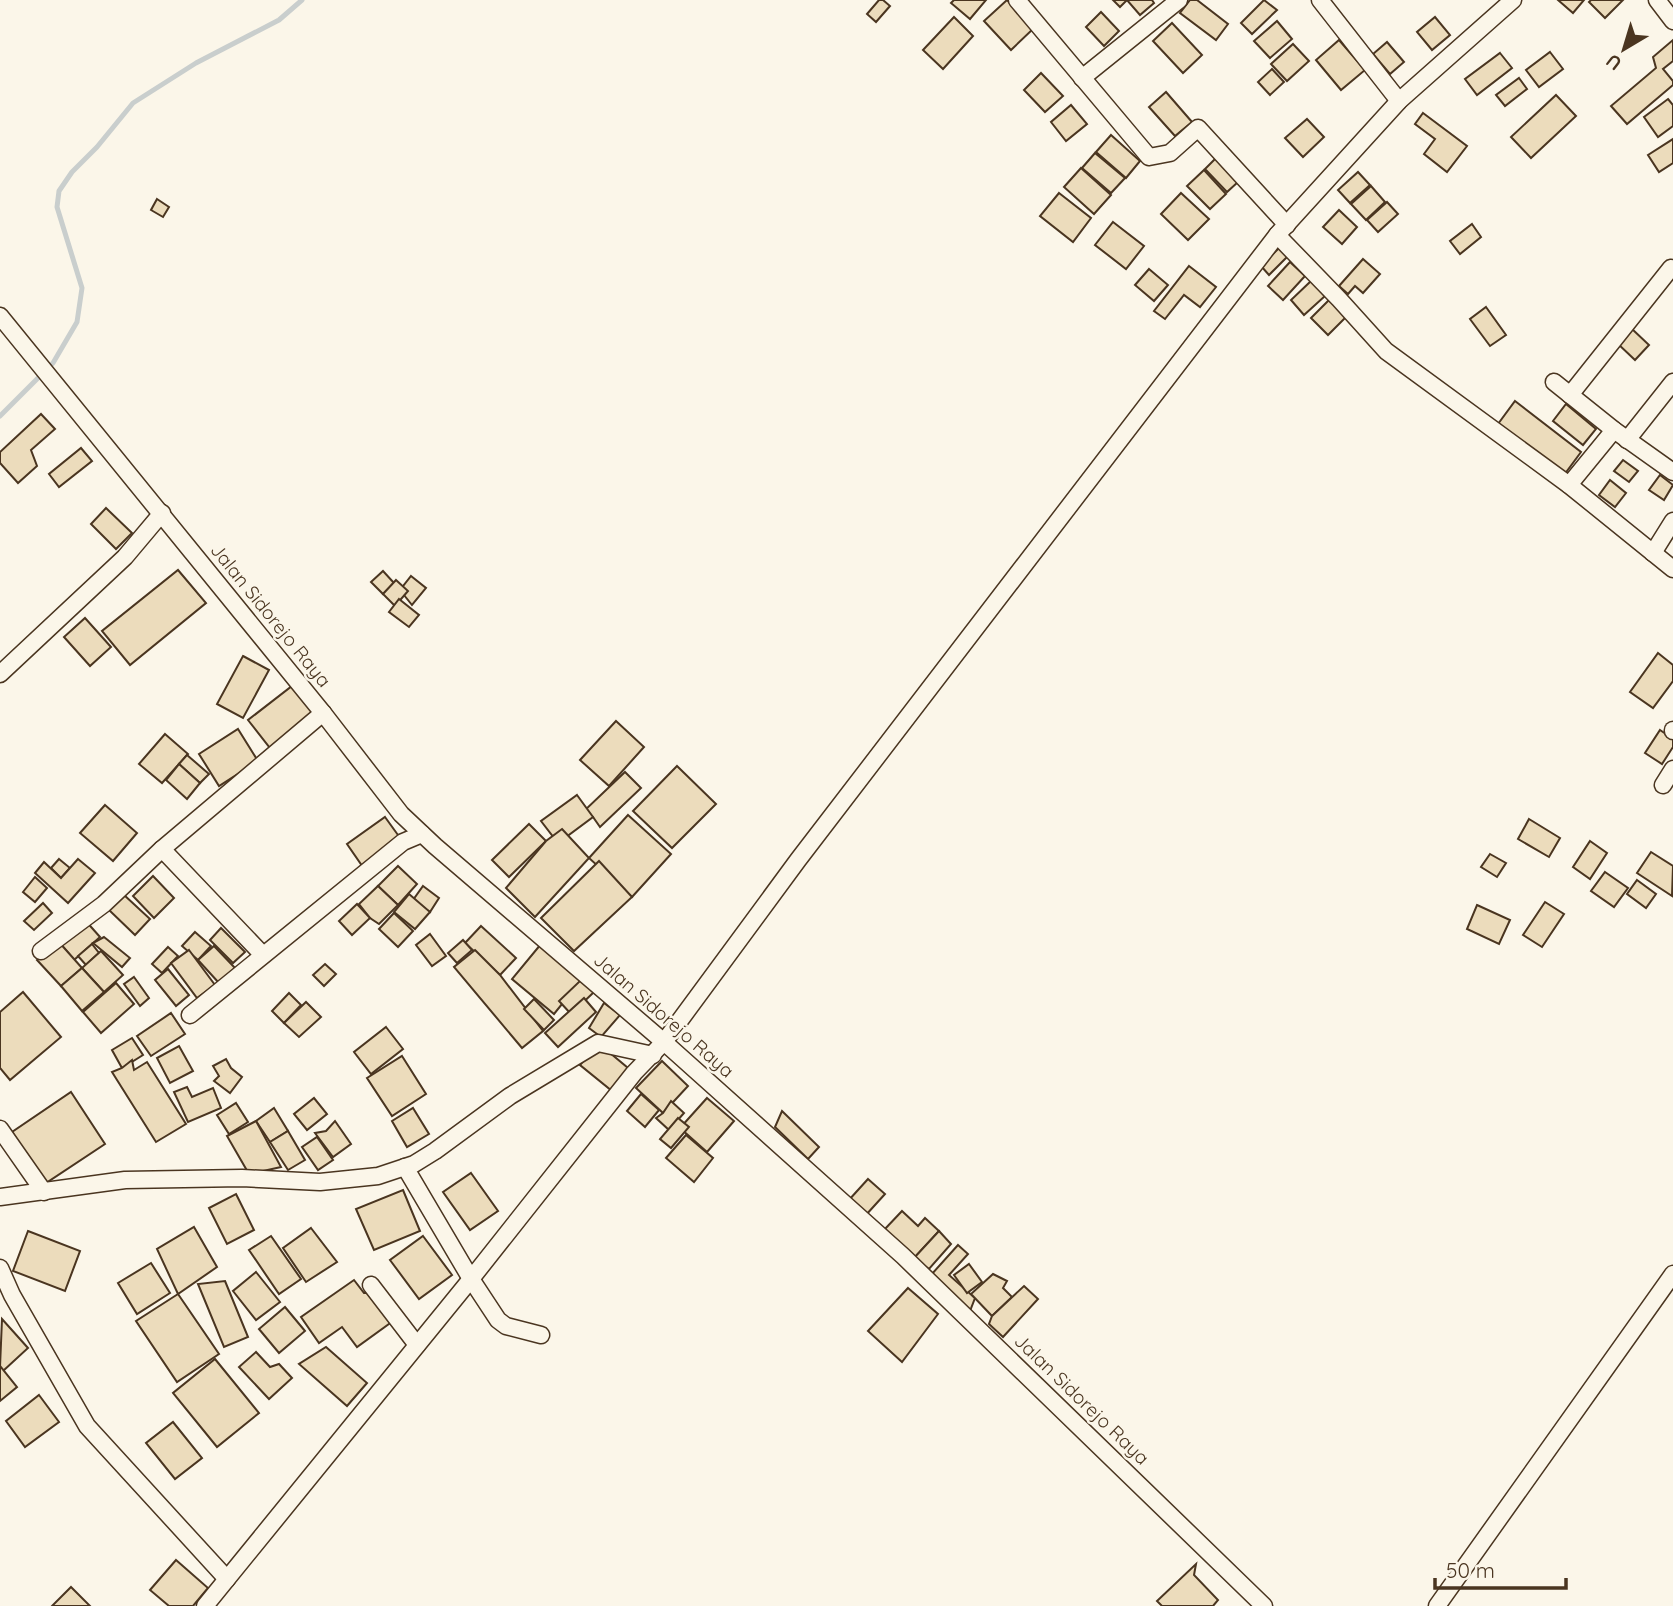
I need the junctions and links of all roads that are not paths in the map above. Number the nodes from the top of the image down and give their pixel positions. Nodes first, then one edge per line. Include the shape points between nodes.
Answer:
1 (1017, 0) edge
2 (1179, 0) edge
3 (1320, 0) edge
4 (1513, 0) edge
5 (1657, 0) edge
6 (1673, 21) edge
7 (1082, 78) junction
8 (1399, 100) junction
9 (1282, 230) junction
10 (1671, 268) edge
11 (0, 316) edge
12 (1554, 382) dead end
13 (1673, 382) edge
14 (1570, 395) junction
15 (1620, 435) junction
16 (1673, 472) edge
17 (1569, 485) junction
18 (162, 513) junction
19 (1673, 522) edge
20 (1653, 553) junction
21 (1673, 569) edge
22 (0, 674) edge
23 (323, 713) junction
24 (1673, 769) edge
25 (1663, 785) dead end
26 (422, 834) junction
27 (162, 849) junction
28 (41, 951) dead end
29 (262, 955) junction
30 (190, 1015) dead end
31 (664, 1042) junction
32 (653, 1055) junction
33 (0, 1129) edge
34 (405, 1167) junction
35 (44, 1192) junction
36 (0, 1197) edge
37 (0, 1268) edge
38 (1673, 1274) edge
39 (471, 1279) junction
40 (371, 1285) dead end
41 (541, 1335) dead end
42 (417, 1345) junction
43 (227, 1578) junction
44 (205, 1606) edge
45 (1264, 1606) edge
46 (1437, 1606) edge

1 - 7 street
2 - 7 street
3 - 8 street
4 - 8 street
5 - 6 street
7 - 9 street via 1149,157 1170,153 1198,128
8 - 9 street
9 - 17 street via 1385,351
9 - 31 street via 798,860
10 - 14 street
11 - 18 street, Jalan Sidorejo Raya
12 - 14 street
13 - 15 street
14 - 15 street
15 - 16 street
15 - 17 street
17 - 20 street
18 - 22 street via 125,557
18 - 23 street, Jalan Sidorejo Raya
19 - 20 street
20 - 21 street
23 - 26 street, Jalan Sidorejo Raya via 401,814
23 - 27 street
24 - 25 street
26 - 29 street via 403,842
26 - 31 street, Jalan Sidorejo Raya
27 - 28 street via 104,904
27 - 29 street
29 - 30 street
31 - 32 street
31 - 45 street, Jalan Sidorejo Raya via 931,1282
32 - 34 street via 598,1043 510,1096 435,1152
32 - 39 street
33 - 35 street
34 - 35 street via 378,1176 320,1182 125,1180
34 - 39 street
35 - 36 street
37 - 43 street via 87,1426
38 - 46 street
39 - 41 street via 498,1320
39 - 42 street
40 - 42 street
42 - 43 street
43 - 44 street

